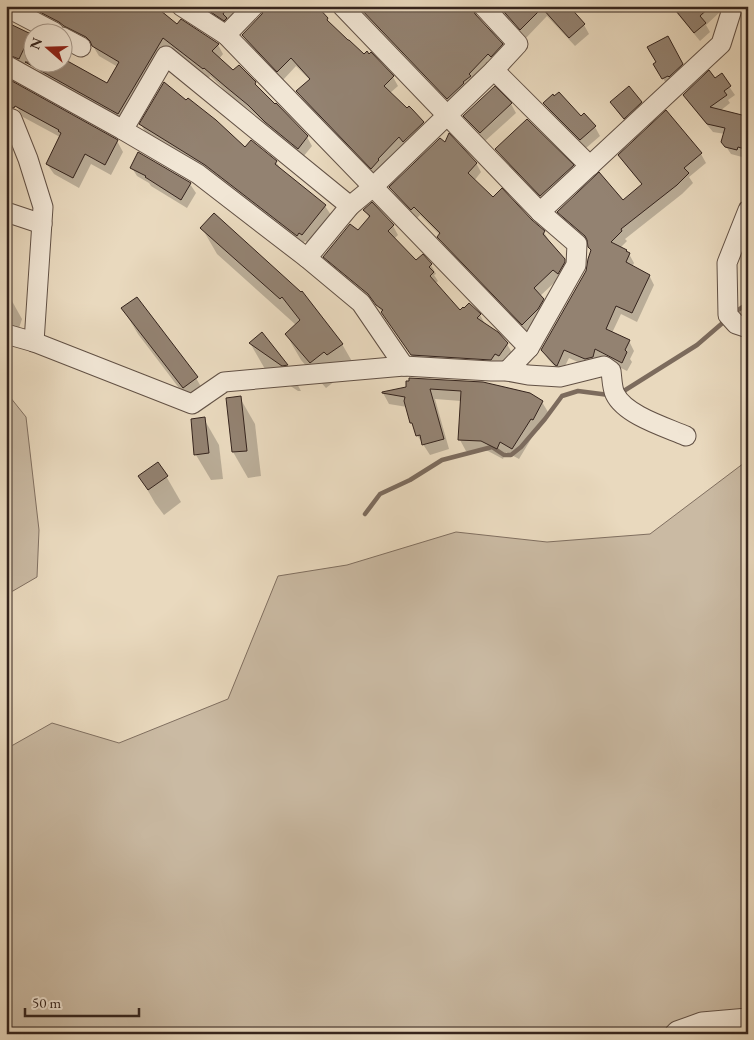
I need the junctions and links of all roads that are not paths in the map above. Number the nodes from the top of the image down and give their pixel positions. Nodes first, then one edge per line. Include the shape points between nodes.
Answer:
1 (181, 6) edge
2 (254, 6) edge
3 (342, 6) edge
4 (484, 6) edge
5 (733, 6) edge
6 (9, 8) edge
7 (35, 22) edge
8 (226, 35) junction
9 (72, 42) edge
10 (81, 47) dead end
11 (6, 65) edge
12 (494, 70) junction
13 (446, 115) junction
14 (6, 117) edge
15 (123, 130) junction
16 (590, 166) junction
17 (373, 187) junction
18 (350, 206) junction
19 (748, 210) edge
20 (6, 212) edge
21 (540, 212) junction
22 (42, 224) junction
23 (307, 258) junction
24 (748, 328) edge
25 (6, 334) edge
26 (34, 342) junction
27 (529, 348) junction
28 (404, 366) junction
29 (507, 371) junction
30 (686, 436) dead end
31 (748, 1018) edge
32 (674, 1034) edge

1 - 8 street
2 - 8 street
3 - 13 street
4 - 12 street via 518,44
5 - 16 street via 721,44
6 - 7 street
8 - 17 street
9 - 10 street
11 - 15 street
12 - 13 street
12 - 16 street
13 - 17 street
13 - 21 street
14 - 22 street via 12,119 28,159 43,207
15 - 18 street via 166,56
15 - 23 street via 198,174
16 - 21 street
17 - 18 street
17 - 27 street
18 - 23 street
19 - 24 street via 727,263 728,315 736,324
20 - 22 street
21 - 27 street via 577,244 576,264
22 - 26 street
23 - 28 street via 361,303
25 - 26 street
26 - 28 street via 192,404 224,382
27 - 29 street
28 - 29 street
29 - 30 street via 528,376 560,377 604,366 611,371 614,394 627,409
31 - 32 street via 702,1022

